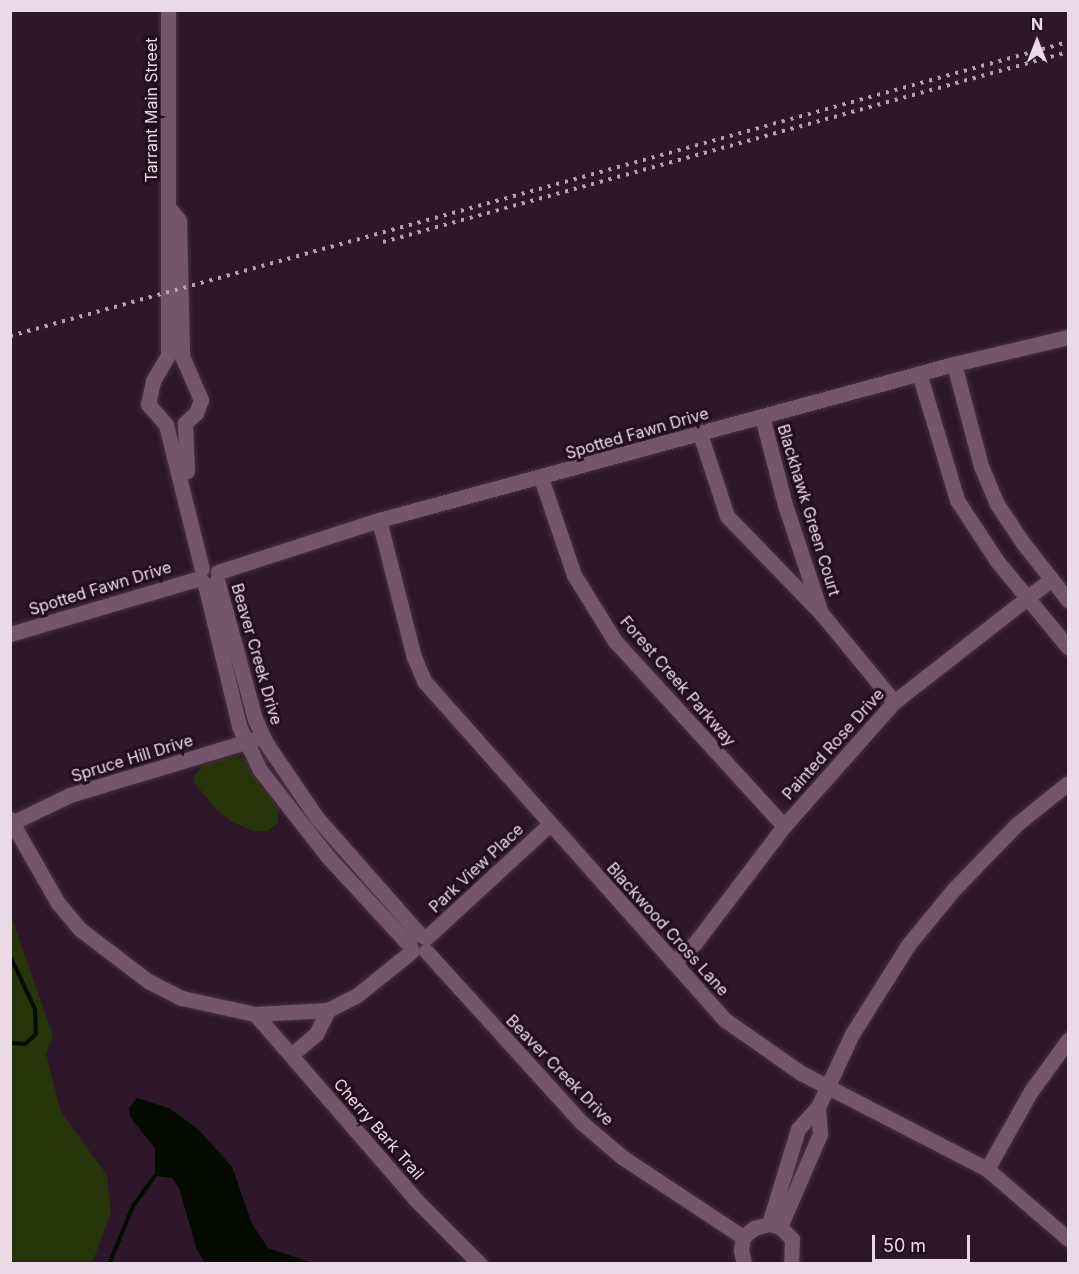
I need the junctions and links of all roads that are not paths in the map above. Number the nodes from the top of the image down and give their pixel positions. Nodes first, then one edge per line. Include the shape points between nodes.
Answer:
1 (168, 10) edge
2 (173, 291) junction
3 (1068, 337) edge
4 (954, 364) junction
5 (919, 373) junction
6 (762, 417) junction
7 (185, 423) junction
8 (166, 425) junction
9 (699, 434) junction
10 (541, 478) junction
11 (379, 520) junction
12 (209, 575) junction
13 (1050, 580) junction
14 (1025, 598) junction
15 (1068, 600) edge
16 (821, 613) junction
17 (10, 634) edge
18 (1068, 647) edge
19 (894, 702) junction
20 (263, 737) junction
21 (247, 742) junction
22 (1068, 783) edge
23 (12, 820) edge
24 (550, 824) junction
25 (784, 826) junction
26 (419, 944) junction
27 (673, 962) junction
28 (328, 1010) junction
29 (255, 1014) junction
30 (1068, 1040) edge
31 (291, 1055) junction
32 (826, 1086) junction
33 (818, 1107) junction
34 (987, 1169) junction
35 (774, 1225) junction
36 (743, 1237) junction
37 (1068, 1239) edge
38 (480, 1263) edge
39 (744, 1263) edge
40 (791, 1263) edge

1 - 2 street, Tarrant Main Street via 170,209 179,220
2 - 7 street via 183,359 201,400 196,413
2 - 8 street, Beaver Creek Drive via 168,355 147,395 155,417
3 - 4 street, Spotted Fawn Drive
4 - 5 street, Spotted Fawn Drive
4 - 13 street via 981,466 997,504
5 - 6 street, Spotted Fawn Drive
5 - 14 street via 957,500
6 - 9 street, Spotted Fawn Drive
6 - 16 street, Blackhawk Green Court via 791,525
7 - 8 street
7 - 12 street, Beaver Creek Drive via 188,478
8 - 12 street, Beaver Creek Drive
9 - 10 street, Spotted Fawn Drive
9 - 16 street, Blackhawk Green Court via 728,516
10 - 11 street, Spotted Fawn Drive
10 - 25 street, Forest Creek Parkway via 574,575 615,641
11 - 12 street, Spotted Fawn Drive
11 - 24 street, Blackwood Cross Lane via 414,657 424,681
12 - 17 street, Spotted Fawn Drive
12 - 20 street, Beaver Creek Drive
12 - 21 street, Beaver Creek Drive via 232,704
13 - 14 street, Painted Rose Drive
13 - 15 street
14 - 18 street
14 - 19 street, Painted Rose Drive
16 - 19 street, Blackhawk Green Court
19 - 25 street, Painted Rose Drive
20 - 21 street, Spruce Hill Drive
20 - 26 street, Beaver Creek Drive via 316,818
21 - 23 street, Spruce Hill Drive via 70,795
21 - 26 street, Beaver Creek Drive via 260,770 286,805
22 - 32 street via 1017,824 954,889 908,945 852,1034
23 - 29 street, Park View Place via 58,903 104,950 148,981 182,998
24 - 26 street, Park View Place
24 - 27 street, Blackwood Cross Lane
25 - 27 street, Painted Rose Drive via 695,943
26 - 28 street, Park View Place via 356,996
26 - 36 street, Beaver Creek Drive via 581,1122 622,1157
27 - 32 street, Blackwood Cross Lane via 725,1020
28 - 29 street, Park View Place
28 - 31 street via 316,1034
29 - 31 street, Cherry Bark Trail
30 - 34 street via 1031,1090
31 - 38 street, Cherry Bark Trail via 415,1199
32 - 33 street
32 - 34 street, Blackwood Cross Lane
33 - 35 street via 798,1129
33 - 35 street via 820,1134
34 - 37 street, Blackwood Cross Lane
35 - 36 street via 754,1228
35 - 40 street via 792,1239
36 - 39 street

